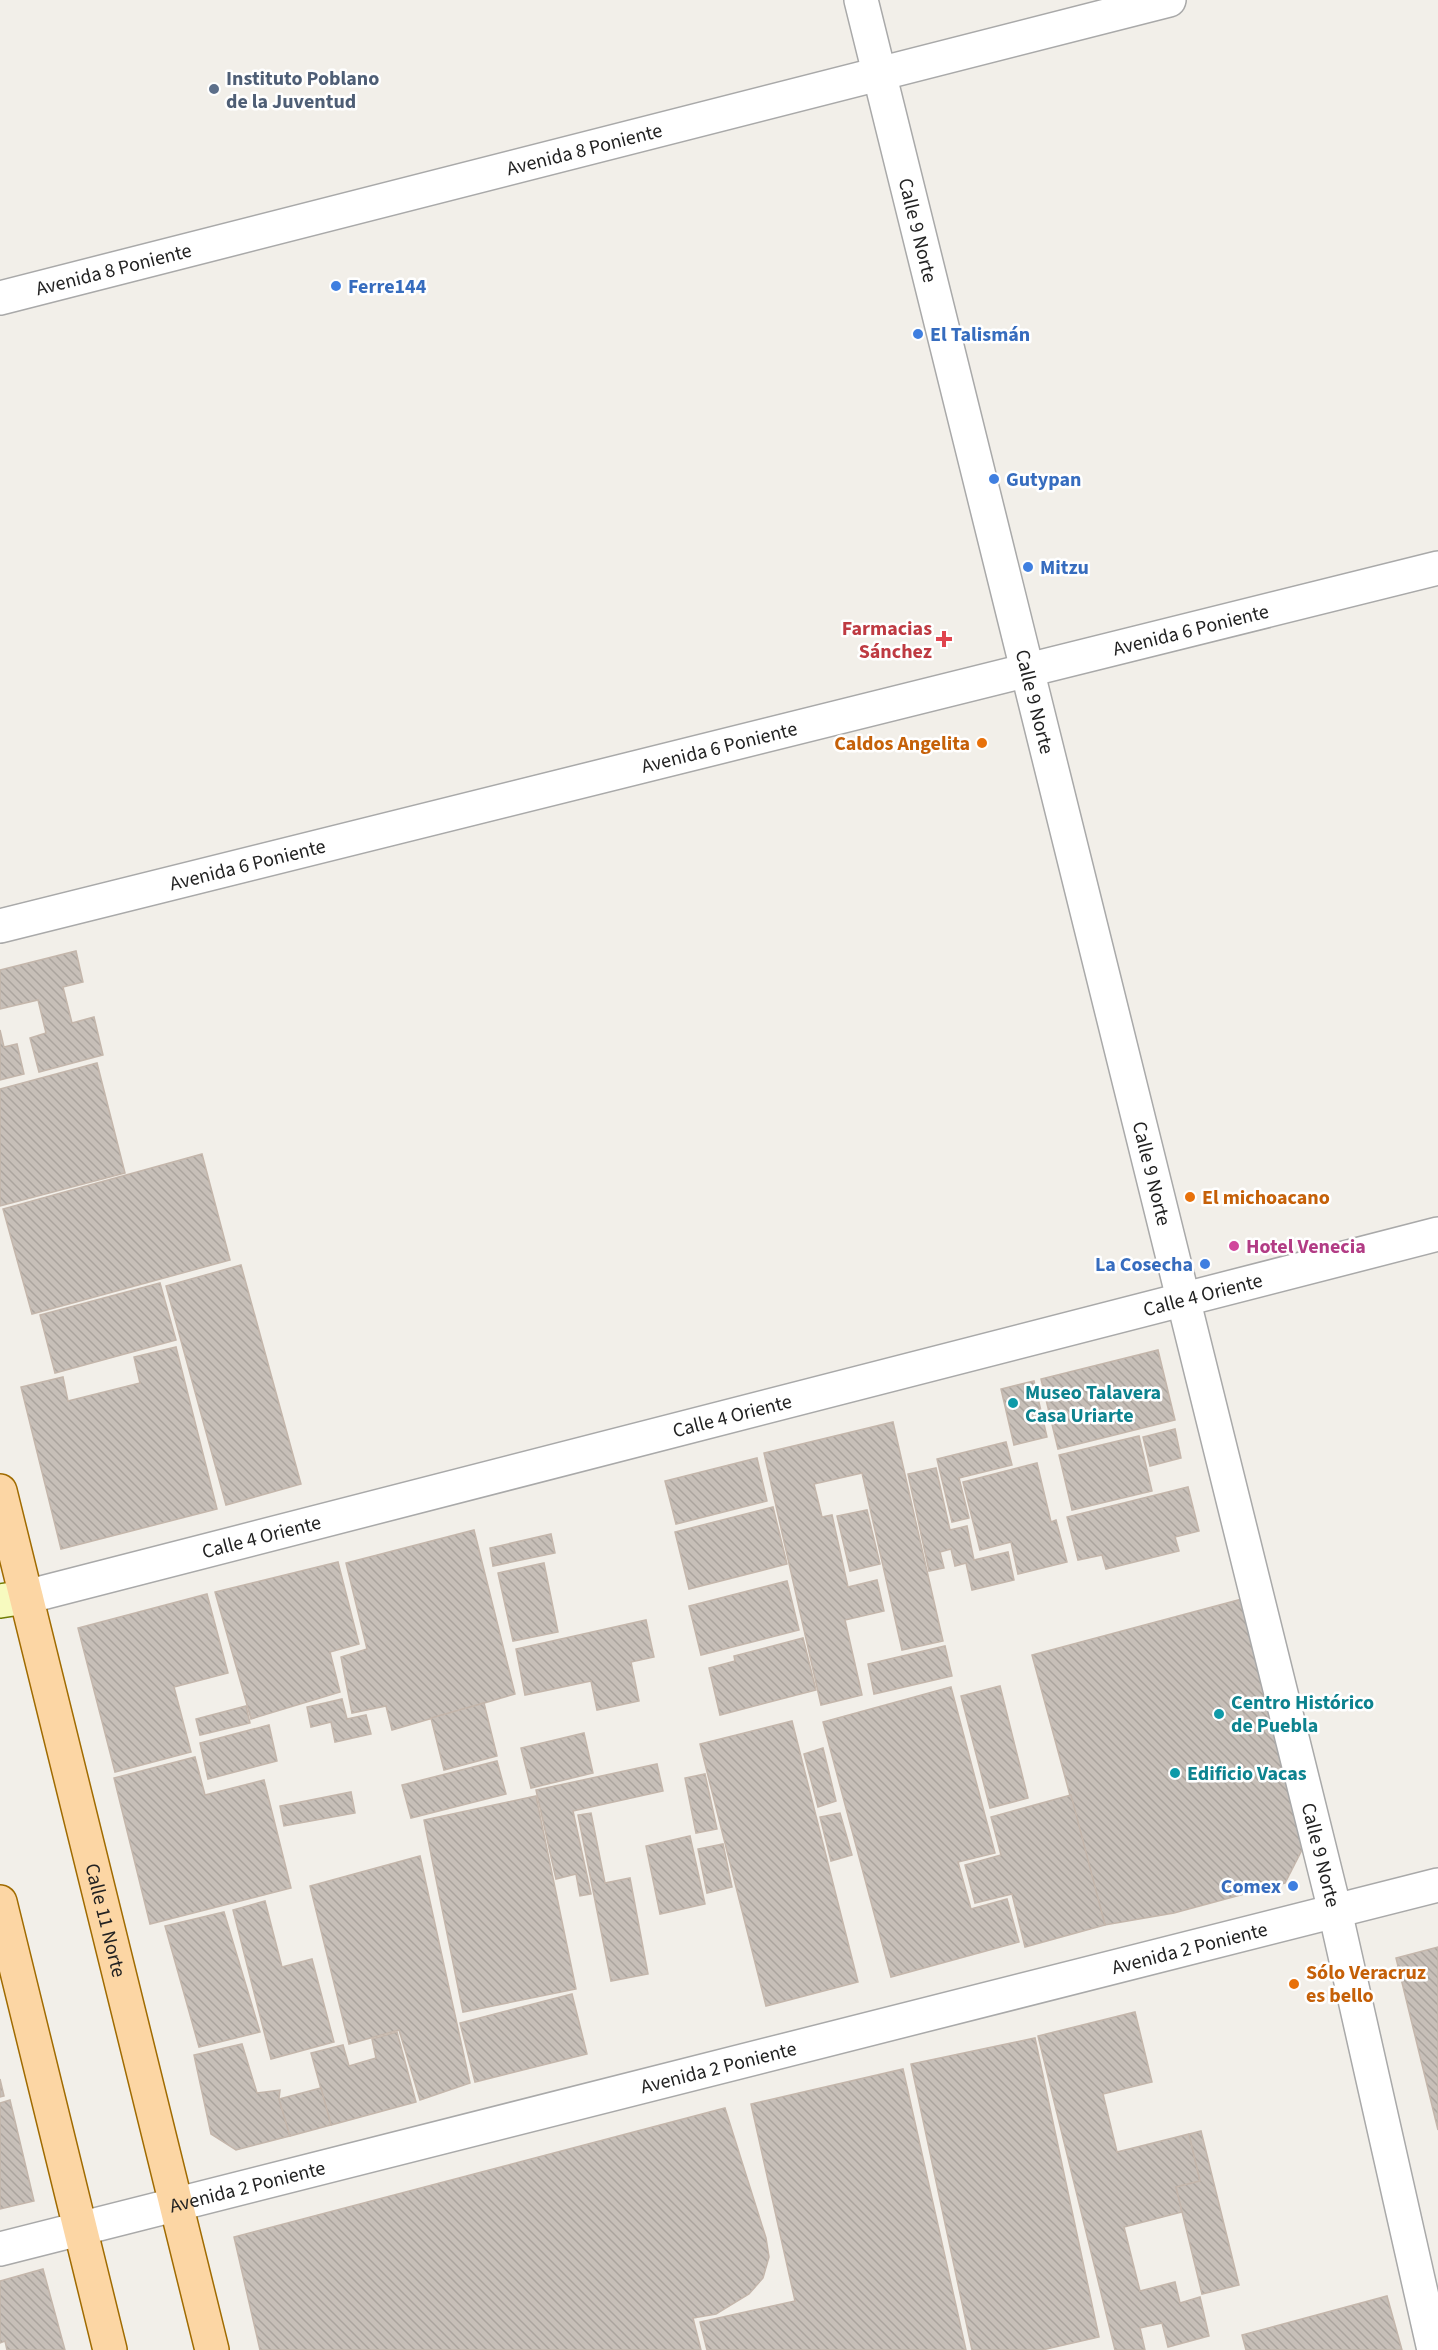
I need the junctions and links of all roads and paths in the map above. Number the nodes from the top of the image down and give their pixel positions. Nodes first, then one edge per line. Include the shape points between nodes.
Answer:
1 (861, 0) edge
2 (1169, 0) edge
3 (879, 74) junction
4 (0, 298) edge
5 (1438, 568) edge
6 (1027, 671) junction
7 (0, 926) edge
8 (1438, 1233) edge
9 (1183, 1299) junction
10 (0, 1491) edge
11 (13, 1599) edge
12 (1438, 1885) edge
13 (0, 1902) edge
14 (1335, 1911) junction
15 (176, 2204) junction
16 (80, 2228) junction
17 (0, 2249) edge
18 (110, 2350) edge
19 (212, 2350) edge
20 (1434, 2350) edge

1 - 3 street, Calle 9 Norte
2 - 3 street, Avenida 8 Poniente
3 - 4 street, Avenida 8 Poniente
3 - 6 street, Calle 9 Norte
5 - 6 street, Avenida 6 Poniente
6 - 7 street, Avenida 6 Poniente
6 - 9 street, Calle 9 Norte
8 - 9 street, Calle 4 Oriente
9 - 11 street, Calle 4 Oriente
9 - 14 street, Calle 9 Norte
10 - 11 main road, Calle 11 Norte
11 - 15 main road, Calle 11 Norte
12 - 14 street, Avenida 2 Poniente
13 - 16 main road
14 - 15 street, Avenida 2 Poniente
14 - 20 street, Calle 9 Norte
15 - 16 street, Avenida 2 Poniente
15 - 19 main road, Calle 11 Norte
16 - 17 street, Avenida 2 Poniente
16 - 18 main road

